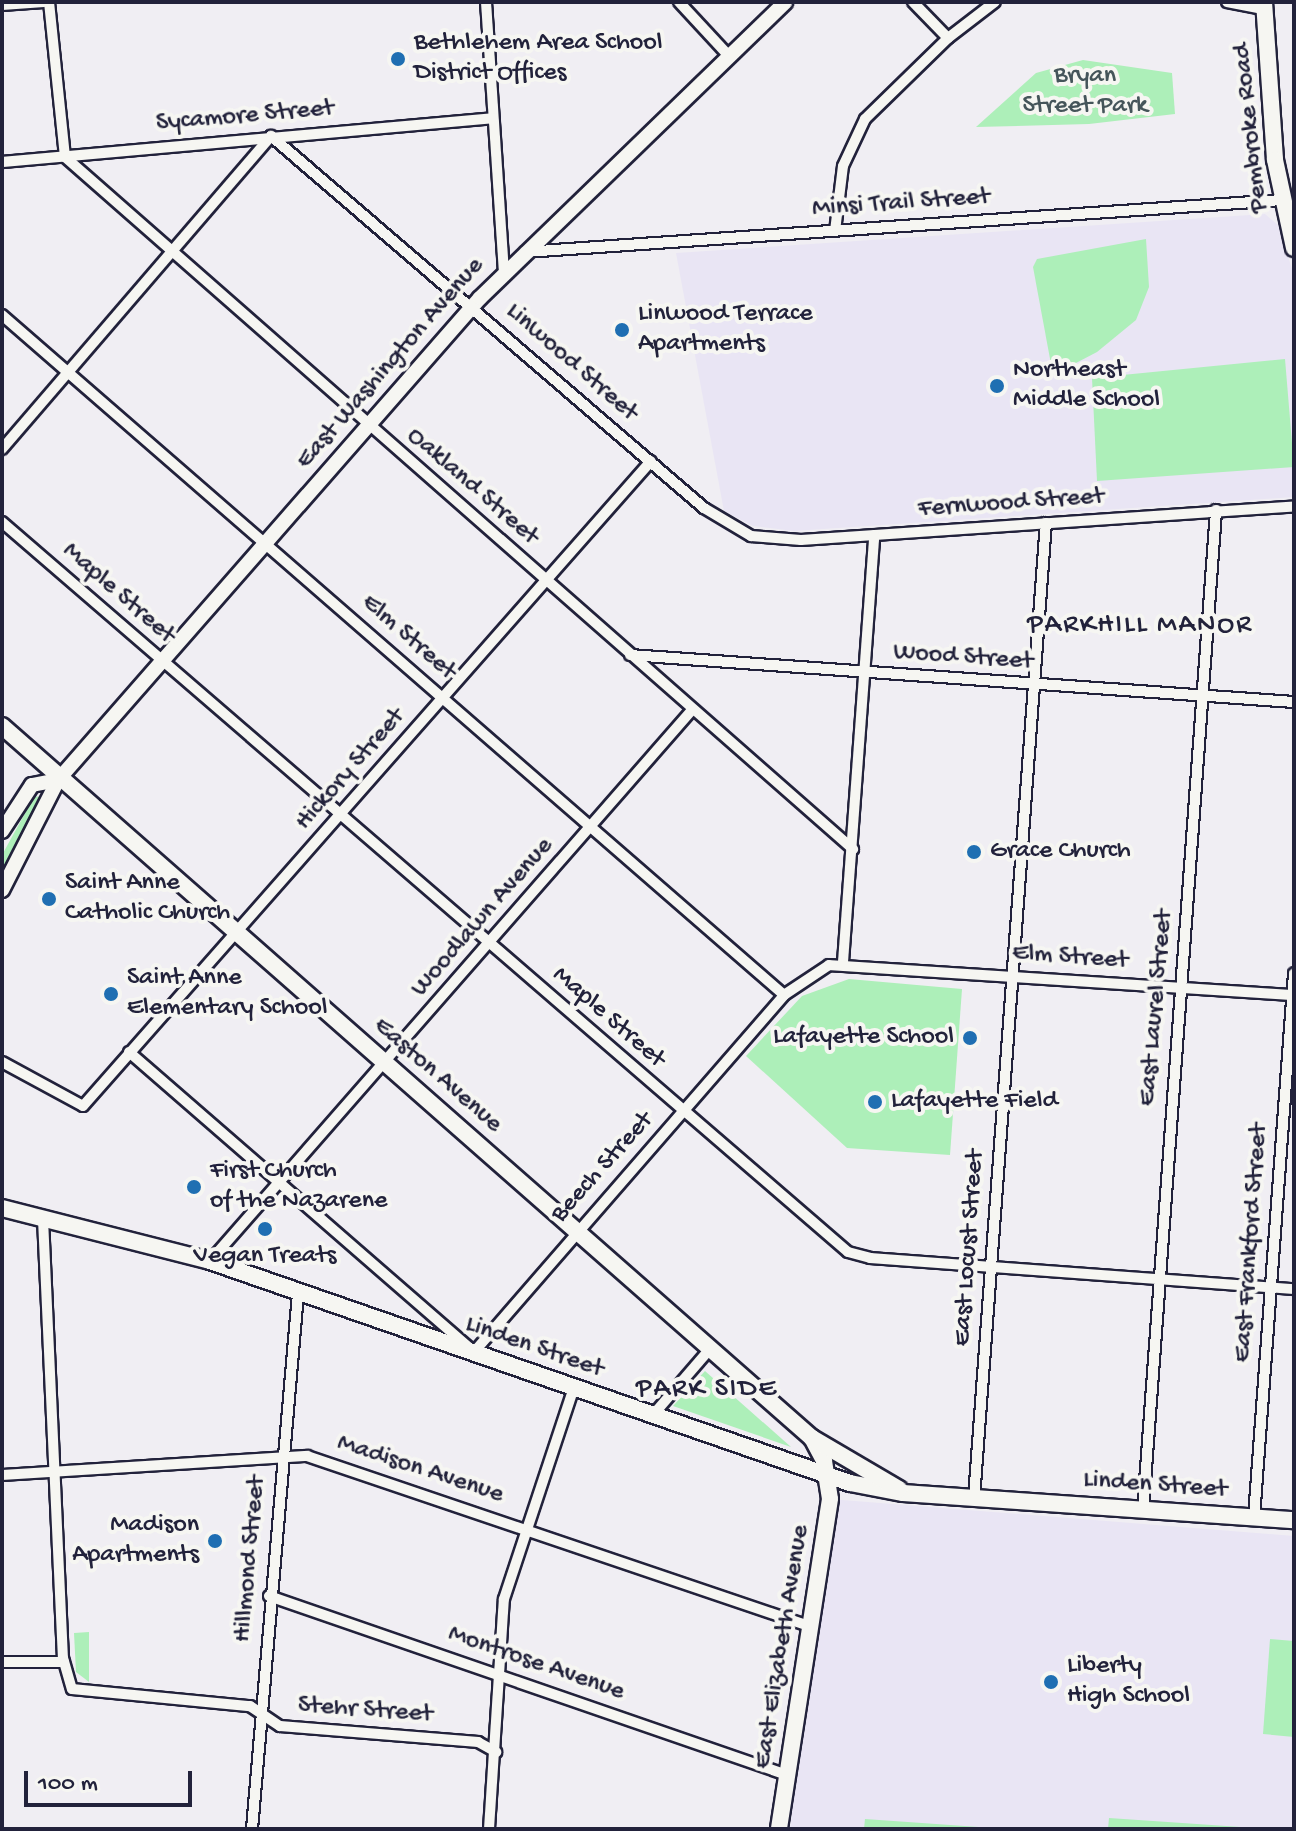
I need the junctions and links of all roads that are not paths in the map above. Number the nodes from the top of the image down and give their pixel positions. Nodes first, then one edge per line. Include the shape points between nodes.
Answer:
1 (46, 2) edge
2 (486, 2) edge
3 (679, 2) edge
4 (785, 2) edge
5 (913, 2) edge
6 (995, 2) edge
7 (1227, 2) edge
8 (2, 5) edge
9 (1264, 6) edge
10 (948, 38) junction
11 (728, 55) junction
12 (493, 118) junction
13 (271, 136) junction
14 (65, 157) junction
15 (2, 162) edge
16 (1285, 196) edge
17 (835, 231) junction
18 (1294, 248) edge
19 (523, 252) junction
20 (172, 255) junction
21 (504, 272) junction
22 (472, 307) junction
23 (2, 315) edge
24 (68, 373) junction
25 (368, 426) junction
26 (2, 449) edge
27 (651, 461) junction
28 (1294, 506) edge
29 (1216, 510) junction
30 (2, 522) edge
31 (1046, 523) junction
32 (734, 528) joint
33 (874, 535) junction
34 (265, 544) junction
35 (546, 581) junction
36 (629, 655) junction
37 (164, 663) junction
38 (865, 673) junction
39 (1034, 685) junction
40 (1203, 696) junction
41 (444, 698) junction
42 (1294, 702) edge
43 (692, 710) junction
44 (2, 726) edge
45 (58, 780) junction
46 (341, 816) junction
47 (592, 825) junction
48 (2, 831) edge
49 (853, 849) junction
50 (2, 890) edge
51 (235, 932) junction
52 (489, 944) junction
53 (843, 962) junction
54 (1294, 973) edge
55 (1014, 976) junction
56 (1181, 988) junction
57 (784, 995) junction
58 (1293, 995) edge
59 (129, 1052) junction
60 (2, 1062) edge
61 (385, 1063) junction
62 (682, 1113) junction
63 (279, 1182) junction
64 (2, 1208) edge
65 (43, 1219) junction
66 (576, 1230) junction
67 (210, 1261) junction
68 (990, 1266) junction
69 (1159, 1278) junction
70 (1270, 1287) junction
71 (1294, 1289) edge
72 (298, 1294) junction
73 (710, 1349) junction
74 (474, 1352) junction
75 (574, 1387) junction
76 (653, 1415) junction
77 (812, 1438) junction
78 (283, 1458) junction
79 (54, 1472) junction
80 (827, 1472) junction
81 (2, 1475) edge
82 (903, 1493) junction
83 (974, 1498) junction
84 (1143, 1510) junction
85 (1254, 1517) junction
86 (1294, 1520) edge
87 (526, 1528) junction
88 (269, 1596) junction
89 (809, 1626) junction
90 (2, 1662) edge
91 (64, 1662) junction
92 (499, 1674) junction
93 (261, 1710) junction
94 (496, 1752) junction
95 (787, 1775) junction
96 (252, 1829) edge
97 (489, 1829) edge
98 (779, 1829) edge

1 - 8 street
1 - 14 street
2 - 12 street
3 - 11 street
4 - 11 street, East Washington Avenue
5 - 10 street
6 - 10 street
7 - 9 street
9 - 16 main road, Pembroke Road
10 - 17 street via 865,119 843,166
11 - 19 street, East Washington Avenue
12 - 13 street, Sycamore Street
12 - 21 street
13 - 14 street, Sycamore Street
13 - 20 street
13 - 22 street, Linwood Street
14 - 15 street, Sycamore Street
14 - 20 street, Oakland Street
16 - 17 street, Minsi Trail Street
16 - 18 main road, Pembroke Road
17 - 19 street, Minsi Trail Street
19 - 21 street, East Washington Avenue
20 - 24 street
20 - 25 street, Oakland Street
21 - 22 street, East Washington Avenue
22 - 25 street, East Washington Avenue
22 - 27 street, Linwood Street
23 - 24 street, Elm Street
24 - 26 street
24 - 34 street, Elm Street
25 - 34 street, East Washington Avenue
25 - 35 street, Oakland Street
27 - 32 street, Linwood Street
27 - 35 street, Hickory Street
28 - 29 street, Fernwood Street
29 - 31 street, Fernwood Street
29 - 40 street, East Laurel Street
30 - 37 street, Maple Street
31 - 33 street, Fernwood Street
31 - 39 street, East Locust Street
32 - 33 street, Fernwood Street via 778,541
33 - 38 street
34 - 37 street, East Washington Avenue
34 - 41 street, Elm Street
35 - 36 street, Oakland Street
35 - 41 street, Hickory Street
36 - 38 street, Wood Street
36 - 43 street, Oakland Street
37 - 45 street, East Washington Avenue
37 - 46 street, Maple Street
38 - 39 street, Wood Street
38 - 49 street
39 - 40 street, Wood Street
39 - 55 street, East Locust Street
40 - 42 street, Wood Street
40 - 56 street, East Laurel Street
41 - 46 street, Hickory Street
41 - 47 street, Elm Street
43 - 47 street, Woodlawn Avenue
43 - 49 street, Oakland Street
44 - 45 main road, Easton Avenue
45 - 48 street, East Washington Avenue via 32,785
45 - 50 street, East Washington Avenue
45 - 51 main road, Easton Avenue
46 - 51 street, Hickory Street
46 - 52 street, Maple Street
47 - 52 street, Woodlawn Avenue
47 - 57 street, Elm Street
49 - 53 street
51 - 59 street, Hickory Street
51 - 61 main road, Easton Avenue
52 - 61 street, Woodlawn Avenue
52 - 62 street, Maple Street
53 - 55 street, Elm Street
53 - 57 street, Beech Street via 817,971
54 - 58 street, East Frankford Street
55 - 56 street, Elm Street
55 - 68 street, East Locust Street
56 - 58 street, Elm Street
56 - 69 street, East Laurel Street
57 - 62 street, Beech Street
58 - 70 street, East Frankford Street
59 - 60 street, Hickory Street via 83,1106
59 - 63 street
61 - 63 street, Woodlawn Avenue
61 - 66 main road, Easton Avenue
62 - 66 street, Beech Street
62 - 68 street, Maple Street via 848,1252
63 - 67 street, Woodlawn Avenue
63 - 74 street
64 - 65 main road, Linden Street
65 - 67 main road, Linden Street
65 - 79 street
66 - 73 main road, Easton Avenue
66 - 74 street, Beech Street
67 - 72 main road, Linden Street
68 - 69 street, Maple Street
68 - 83 street, East Locust Street
69 - 70 street, Maple Street
69 - 84 street, East Laurel Street
70 - 71 street, Maple Street
70 - 85 street, East Frankford Street
72 - 74 main road, Linden Street
72 - 78 street, Hillmond Street
73 - 76 street
73 - 77 main road, Easton Avenue
74 - 75 main road, Linden Street
75 - 76 main road, Linden Street
75 - 87 street
76 - 80 main road, Linden Street
77 - 80 main road, Easton Avenue
77 - 82 main road
78 - 79 street, Madison Avenue
78 - 87 street, Madison Avenue via 307,1456
78 - 88 street, Hillmond Street
79 - 81 street, Madison Avenue
79 - 91 street
80 - 82 main road, Linden Street
80 - 89 main road, East Elizabeth Avenue via 830,1499
82 - 83 main road, Linden Street
83 - 84 main road, Linden Street
84 - 85 main road, Linden Street
85 - 86 main road, Linden Street
87 - 89 street, Madison Avenue
87 - 92 street via 504,1599
88 - 92 street, Montrose Avenue
88 - 93 street, Hillmond Street
89 - 95 main road, East Elizabeth Avenue
90 - 91 street
91 - 93 street, Stehr Street via 66,1681 80,1692
92 - 94 street
92 - 95 street, Montrose Avenue
93 - 94 street, Stehr Street via 280,1726 478,1742
93 - 96 street, Hillmond Street
94 - 97 street
95 - 98 main road, East Elizabeth Avenue

